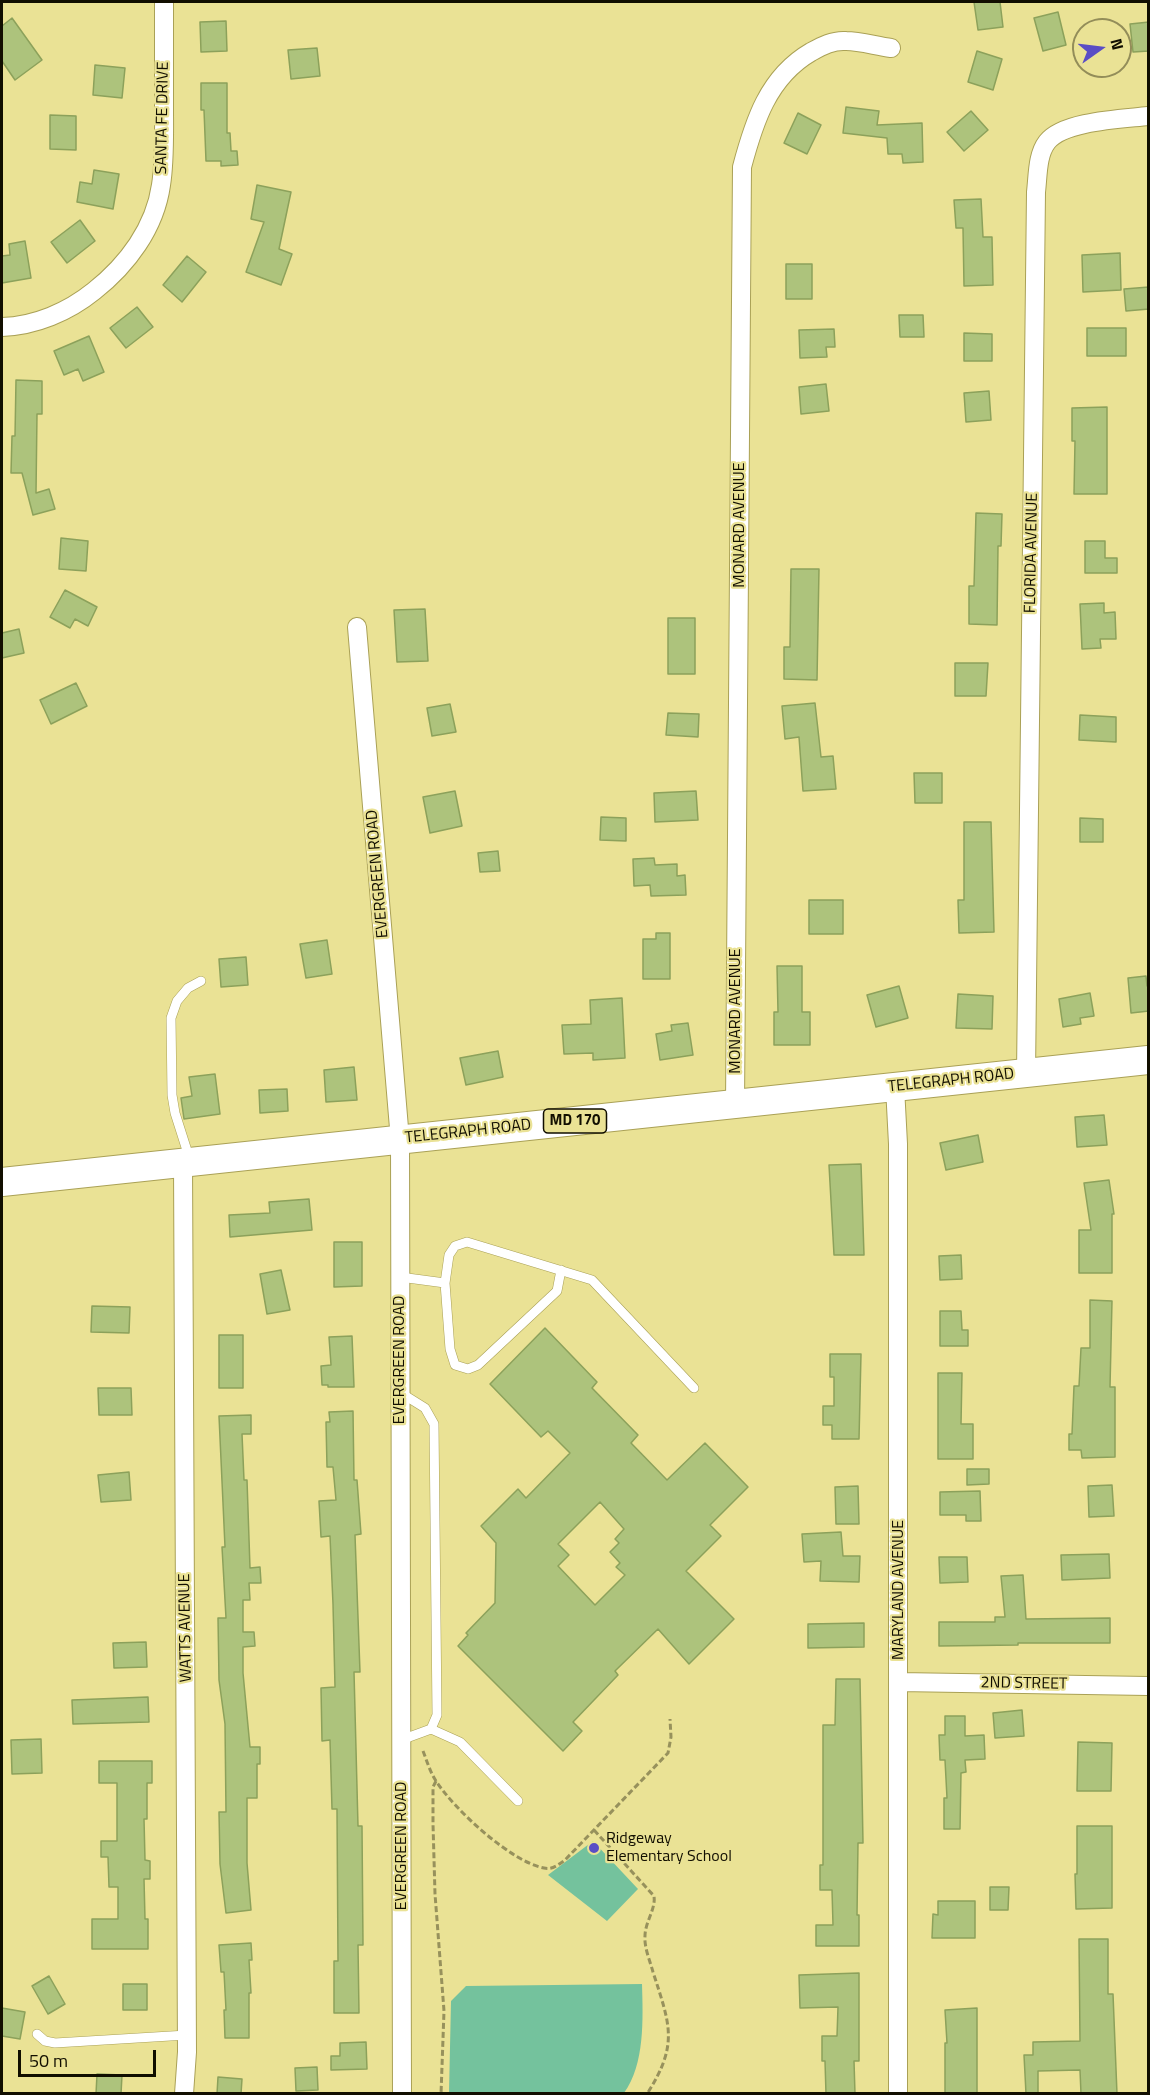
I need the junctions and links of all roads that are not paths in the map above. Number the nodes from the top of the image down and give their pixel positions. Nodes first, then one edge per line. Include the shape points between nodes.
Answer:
1 (164, 2) edge
2 (891, 48) dead end
3 (1149, 116) edge
4 (2, 327) edge
5 (357, 627) dead end
6 (201, 981) dead end
7 (1149, 1060) edge
8 (1026, 1073) junction
9 (895, 1087) junction
10 (735, 1104) junction
11 (400, 1140) junction
12 (187, 1163) junction
13 (2, 1182) edge
14 (561, 1270) junction
15 (400, 1277) junction
16 (445, 1282) junction
17 (694, 1388) dead end
18 (400, 1392) junction
19 (899, 1682) junction
20 (1149, 1686) edge
21 (431, 1729) junction
22 (401, 1740) junction
23 (519, 1800) dead end
24 (37, 2034) dead end
25 (187, 2035) junction
26 (184, 2094) edge
27 (402, 2094) edge
28 (898, 2094) edge

1 - 4 street, SANTA FE DRIVE via 161,186 150,223 134,251 107,281 77,305 38,321
2 - 10 street, MONARD AVENUE via 845,40 824,44 804,56 782,75 763,104 742,167
3 - 8 street, FLORIDA AVENUE via 1061,131 1047,142 1040,156 1036,192
5 - 11 street, EVERGREEN ROAD
6 - 12 lane via 177,1001 171,1018 172,1095
7 - 8 main road, TELEGRAPH ROAD / MD 170
8 - 9 main road, TELEGRAPH ROAD / MD 170
9 - 10 main road, TELEGRAPH ROAD / MD 170
9 - 19 street, MARYLAND AVENUE
10 - 11 main road, TELEGRAPH ROAD / MD 170
11 - 12 main road, TELEGRAPH ROAD / MD 170
11 - 15 street, EVERGREEN ROAD
12 - 13 main road, TELEGRAPH ROAD / MD 170
12 - 25 street, WATTS AVENUE
14 - 16 lane via 467,1242 455,1245 449,1255
14 - 16 lane via 557,1291 478,1365 468,1369 455,1365 450,1349
14 - 17 lane via 592,1280
15 - 16 lane
15 - 18 street, EVERGREEN ROAD
18 - 21 lane via 425,1408 435,1424 438,1715
18 - 22 street, EVERGREEN ROAD
19 - 20 street, 2ND STREET
19 - 28 street, MARYLAND AVENUE
21 - 22 lane
21 - 23 lane via 460,1742
22 - 27 street, EVERGREEN ROAD
24 - 25 lane via 55,2043
25 - 26 street, WATTS AVENUE

